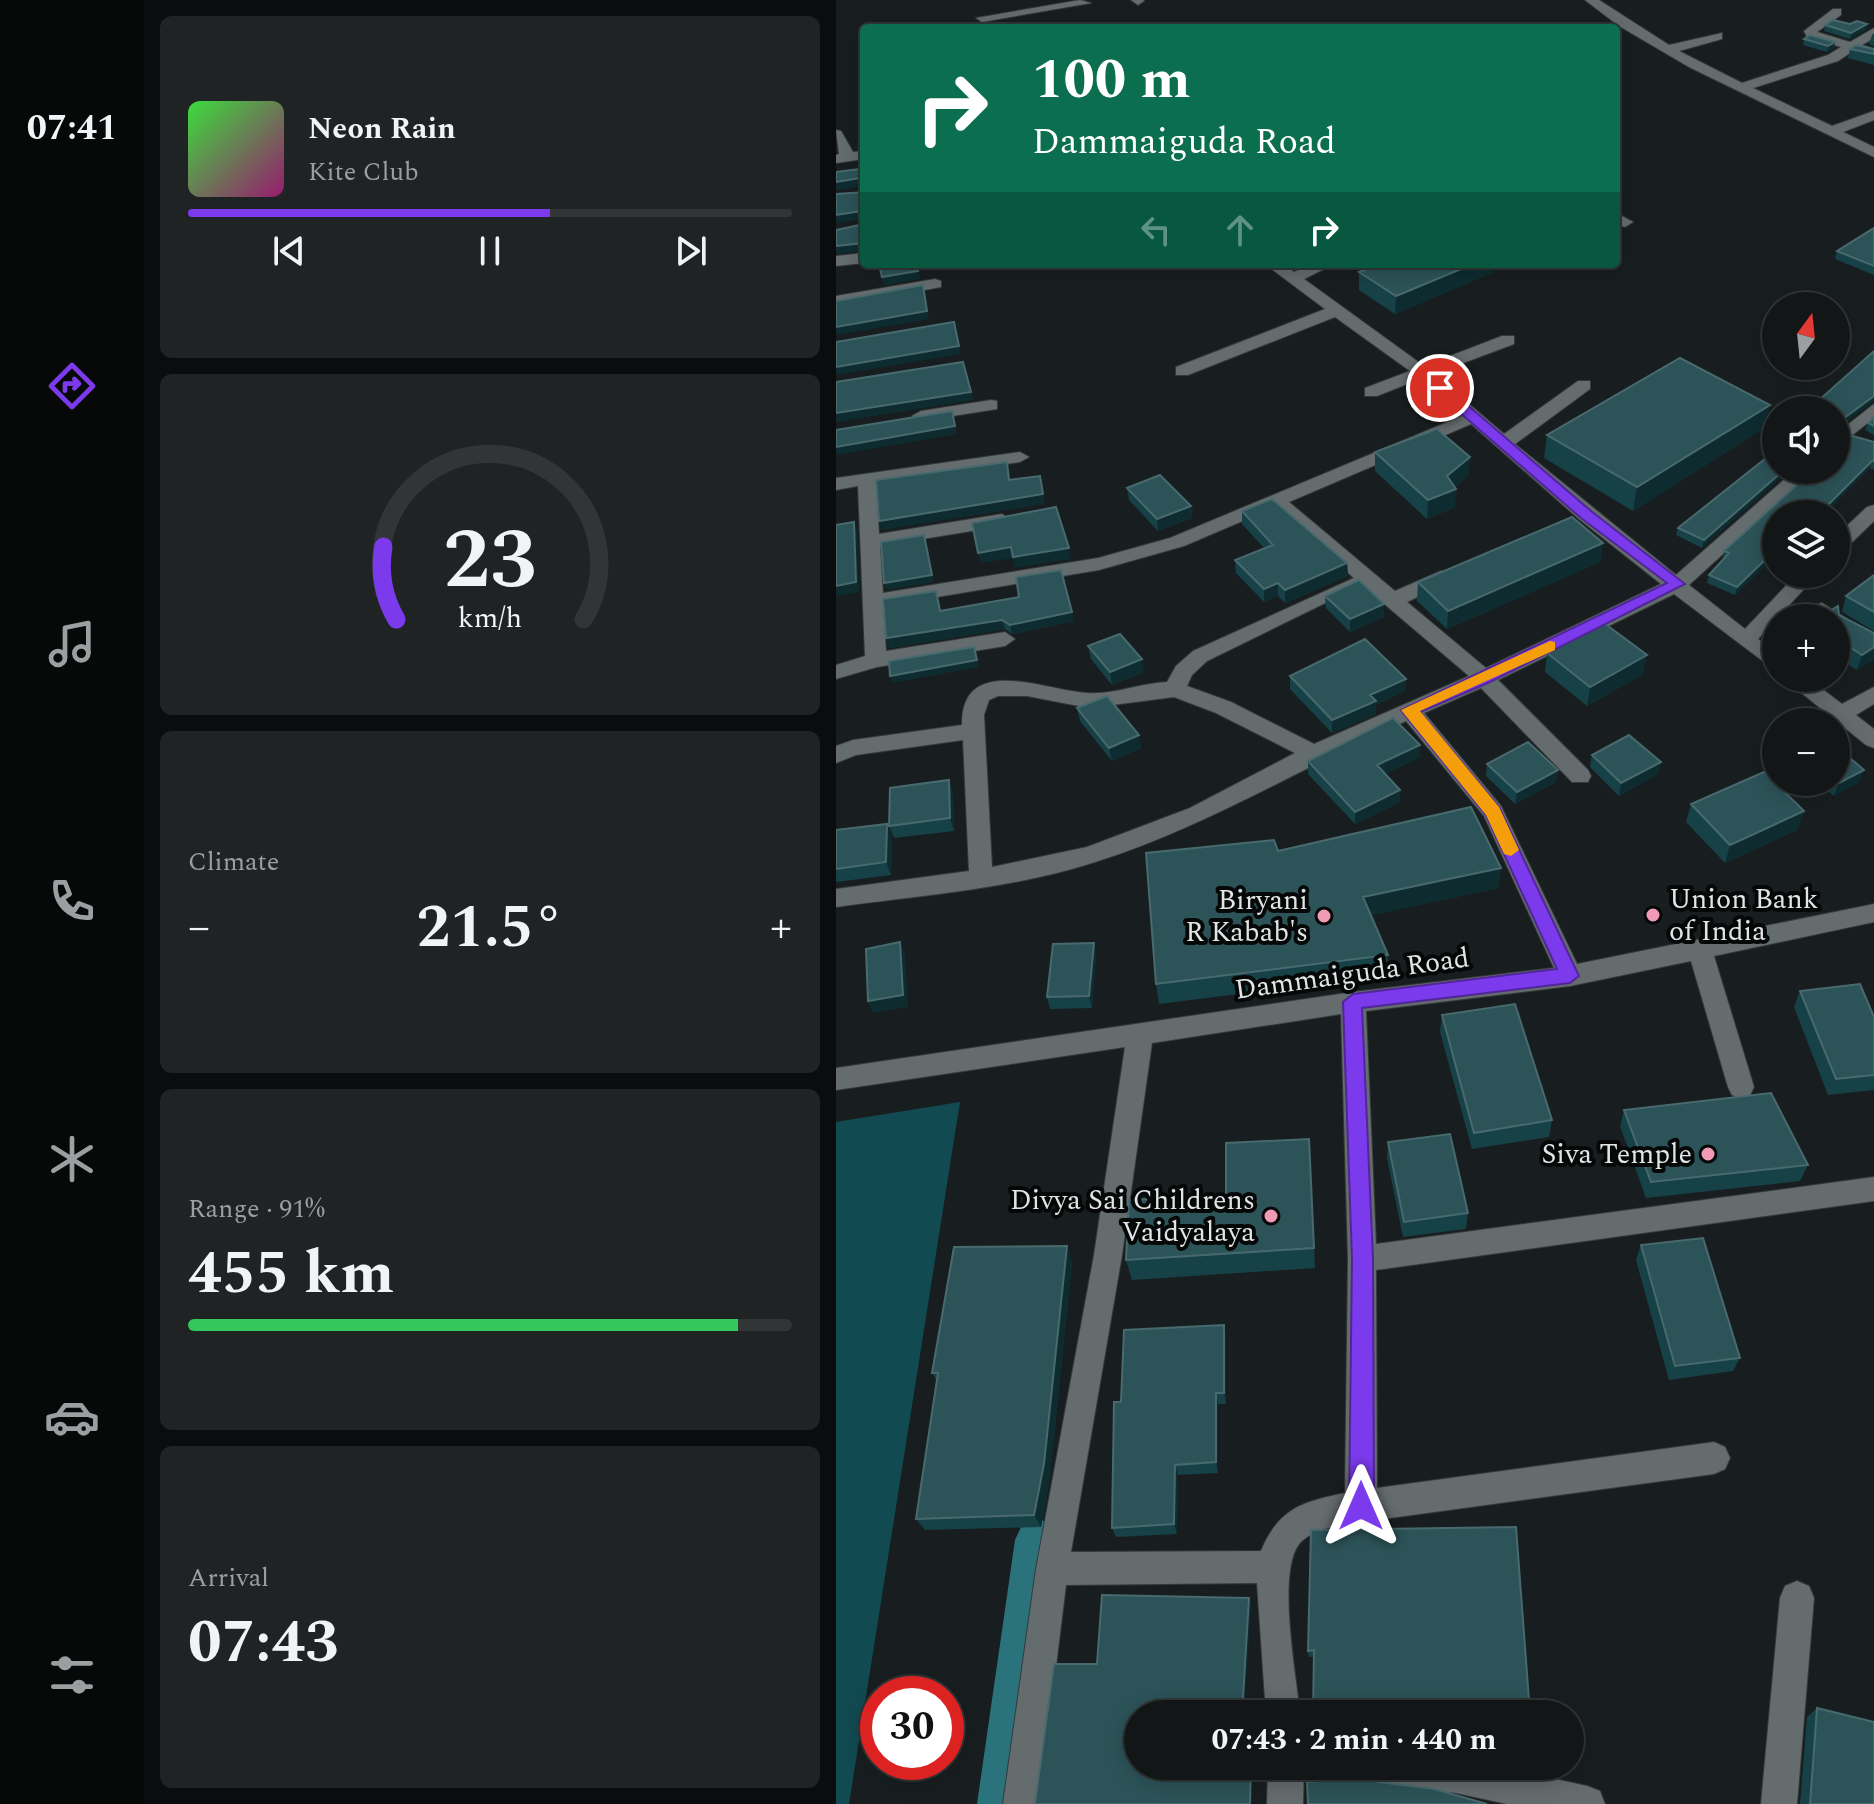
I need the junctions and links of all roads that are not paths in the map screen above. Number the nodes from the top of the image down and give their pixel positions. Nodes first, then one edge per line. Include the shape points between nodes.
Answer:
1 (1591, 0) edge
2 (1085, 3) dead end
3 (1837, 12) dead end
4 (982, 18) edge
5 (1874, 32) edge
6 (1718, 36) dead end
7 (1853, 48) junction
8 (1671, 49) junction
9 (1874, 53) edge
10 (1741, 88) junction
11 (1874, 115) edge
12 (1832, 131) junction
13 (836, 134) edge
14 (1874, 153) edge
15 (842, 158) edge
16 (860, 258) edge
17 (836, 261) edge
18 (1279, 268) edge
19 (1317, 268) edge
20 (1293, 278) junction
21 (935, 284) dead end
22 (836, 301) edge
23 (1337, 310) junction
24 (1508, 340) dead end
25 (1182, 371) dead end
26 (1423, 373) junction
27 (1584, 385) dead end
28 (1371, 392) dead end
29 (991, 405) dead end
30 (1874, 409) edge
31 (1474, 417) junction
32 (898, 420) edge
33 (1850, 431) edge
34 (1850, 439) edge
35 (1504, 443) junction
36 (1874, 443) edge
37 (1020, 457) dead end
38 (867, 479) junction
39 (836, 484) edge
40 (1790, 484) edge
41 (1276, 501) junction
42 (1874, 511) edge
43 (1586, 515) junction
44 (1017, 517) edge
45 (1558, 527) edge
46 (1850, 534) edge
47 (871, 541) junction
48 (1462, 569) edge
49 (1366, 578) junction
50 (1678, 584) junction
51 (1795, 588) edge
52 (1393, 600) junction
53 (874, 601) junction
54 (1005, 639) dead end
55 (1746, 640) junction
56 (1762, 653) edge
57 (876, 660) junction
58 (836, 672) edge
59 (1484, 678) junction
60 (1174, 690) junction
61 (1812, 692) edge
62 (1874, 694) edge
63 (1833, 708) edge
64 (1850, 709) edge
65 (1409, 710) junction
66 (1850, 721) edge
67 (973, 731) junction
68 (1874, 740) edge
69 (1314, 753) junction
70 (836, 755) edge
71 (1580, 776) dead end
72 (981, 878) junction
73 (836, 898) edge
74 (1874, 913) edge
75 (1700, 949) junction
76 (1570, 976) junction
77 (1353, 1002) junction
78 (1140, 1034) junction
79 (836, 1079) edge
80 (1741, 1087) dead end
81 (1874, 1189) edge
82 (1362, 1259) junction
83 (1714, 1458) dead end
84 (1361, 1506) junction
85 (1272, 1567) junction
86 (1052, 1569) junction
87 (1797, 1598) dead end
88 (1282, 1700) edge
89 (1286, 1780) edge
90 (1479, 1780) edge
91 (1021, 1804) edge
92 (1285, 1804) edge
93 (1587, 1804) edge
94 (1779, 1804) edge

1 - 8 street
2 - 4 street
3 - 7 street via 1811,34
5 - 7 street
6 - 8 street
7 - 9 street
7 - 10 street
8 - 10 street
10 - 12 street
11 - 12 street
12 - 14 street
13 - 15 street
16 - 17 street
18 - 20 street
19 - 20 street
20 - 23 street
21 - 22 street
23 - 25 street
23 - 26 street
24 - 26 street
26 - 28 street
26 - 31 street
27 - 35 street
29 - 32 street
30 - 33 street
31 - 35 street
31 - 41 street
34 - 36 street
35 - 43 street
37 - 38 street
38 - 39 street
38 - 47 street
40 - 50 street
41 - 49 street
41 - 53 street via 1177,542 1099,564
42 - 46 street
43 - 45 street
43 - 50 street
44 - 47 street
47 - 53 street
48 - 52 street
49 - 52 street
49 - 60 street via 1200,656 1183,671
50 - 55 street
50 - 59 street
51 - 55 street
52 - 59 street
53 - 57 street
54 - 57 street
55 - 56 street
57 - 58 street
59 - 65 street
59 - 71 street
60 - 67 street via 1086,701 1017,687 978,700
60 - 69 street
61 - 63 street
62 - 64 street
65 - 69 street
65 - 76 street via 1493,812
66 - 68 street
67 - 70 street
67 - 72 street
69 - 72 street via 1198,814 1090,855
72 - 73 street
74 - 75 street, Dammaiguda Road
75 - 76 street, Dammaiguda Road
75 - 80 street
76 - 77 street, Dammaiguda Road
77 - 78 street, Dammaiguda Road
77 - 82 street
78 - 79 street, Dammaiguda Road
78 - 86 street via 1108,1255
81 - 82 street
82 - 84 street
83 - 84 street
84 - 85 street via 1309,1519 1283,1536
85 - 86 street
85 - 88 street
86 - 91 street
87 - 94 street
89 - 92 street
90 - 93 street

